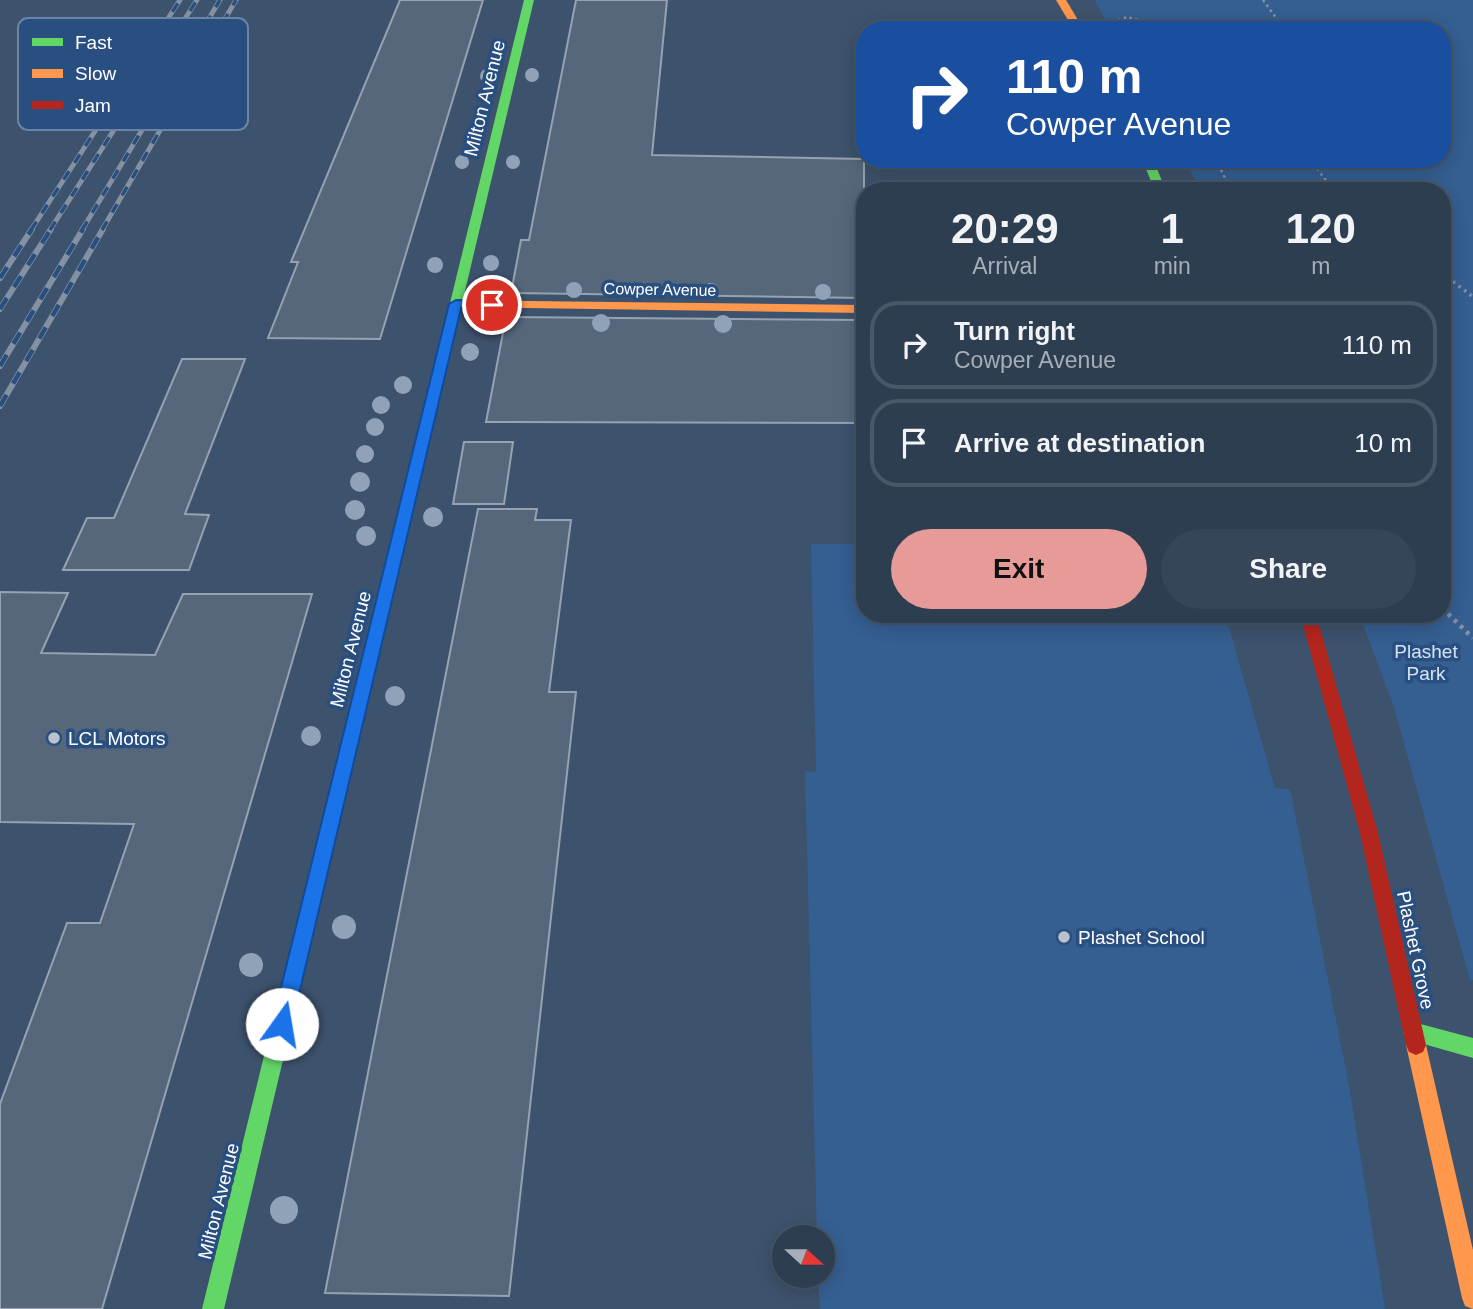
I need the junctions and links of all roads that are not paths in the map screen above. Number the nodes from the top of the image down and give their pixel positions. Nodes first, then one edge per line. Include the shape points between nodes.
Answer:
1 (529, 0) edge
2 (1061, 0) edge
3 (1074, 21) edge
4 (456, 304) junction
5 (856, 309) edge
6 (1311, 623) edge
7 (1413, 1031) junction
8 (1473, 1048) edge
9 (1473, 1298) edge
10 (213, 1309) edge

1 - 4 street, Milton Avenue
2 - 3 street
4 - 5 street, Cowper Avenue
4 - 10 street, Milton Avenue
6 - 7 street, Plashet Grove via 1369,833
7 - 8 street
7 - 9 street, Plashet Grove

